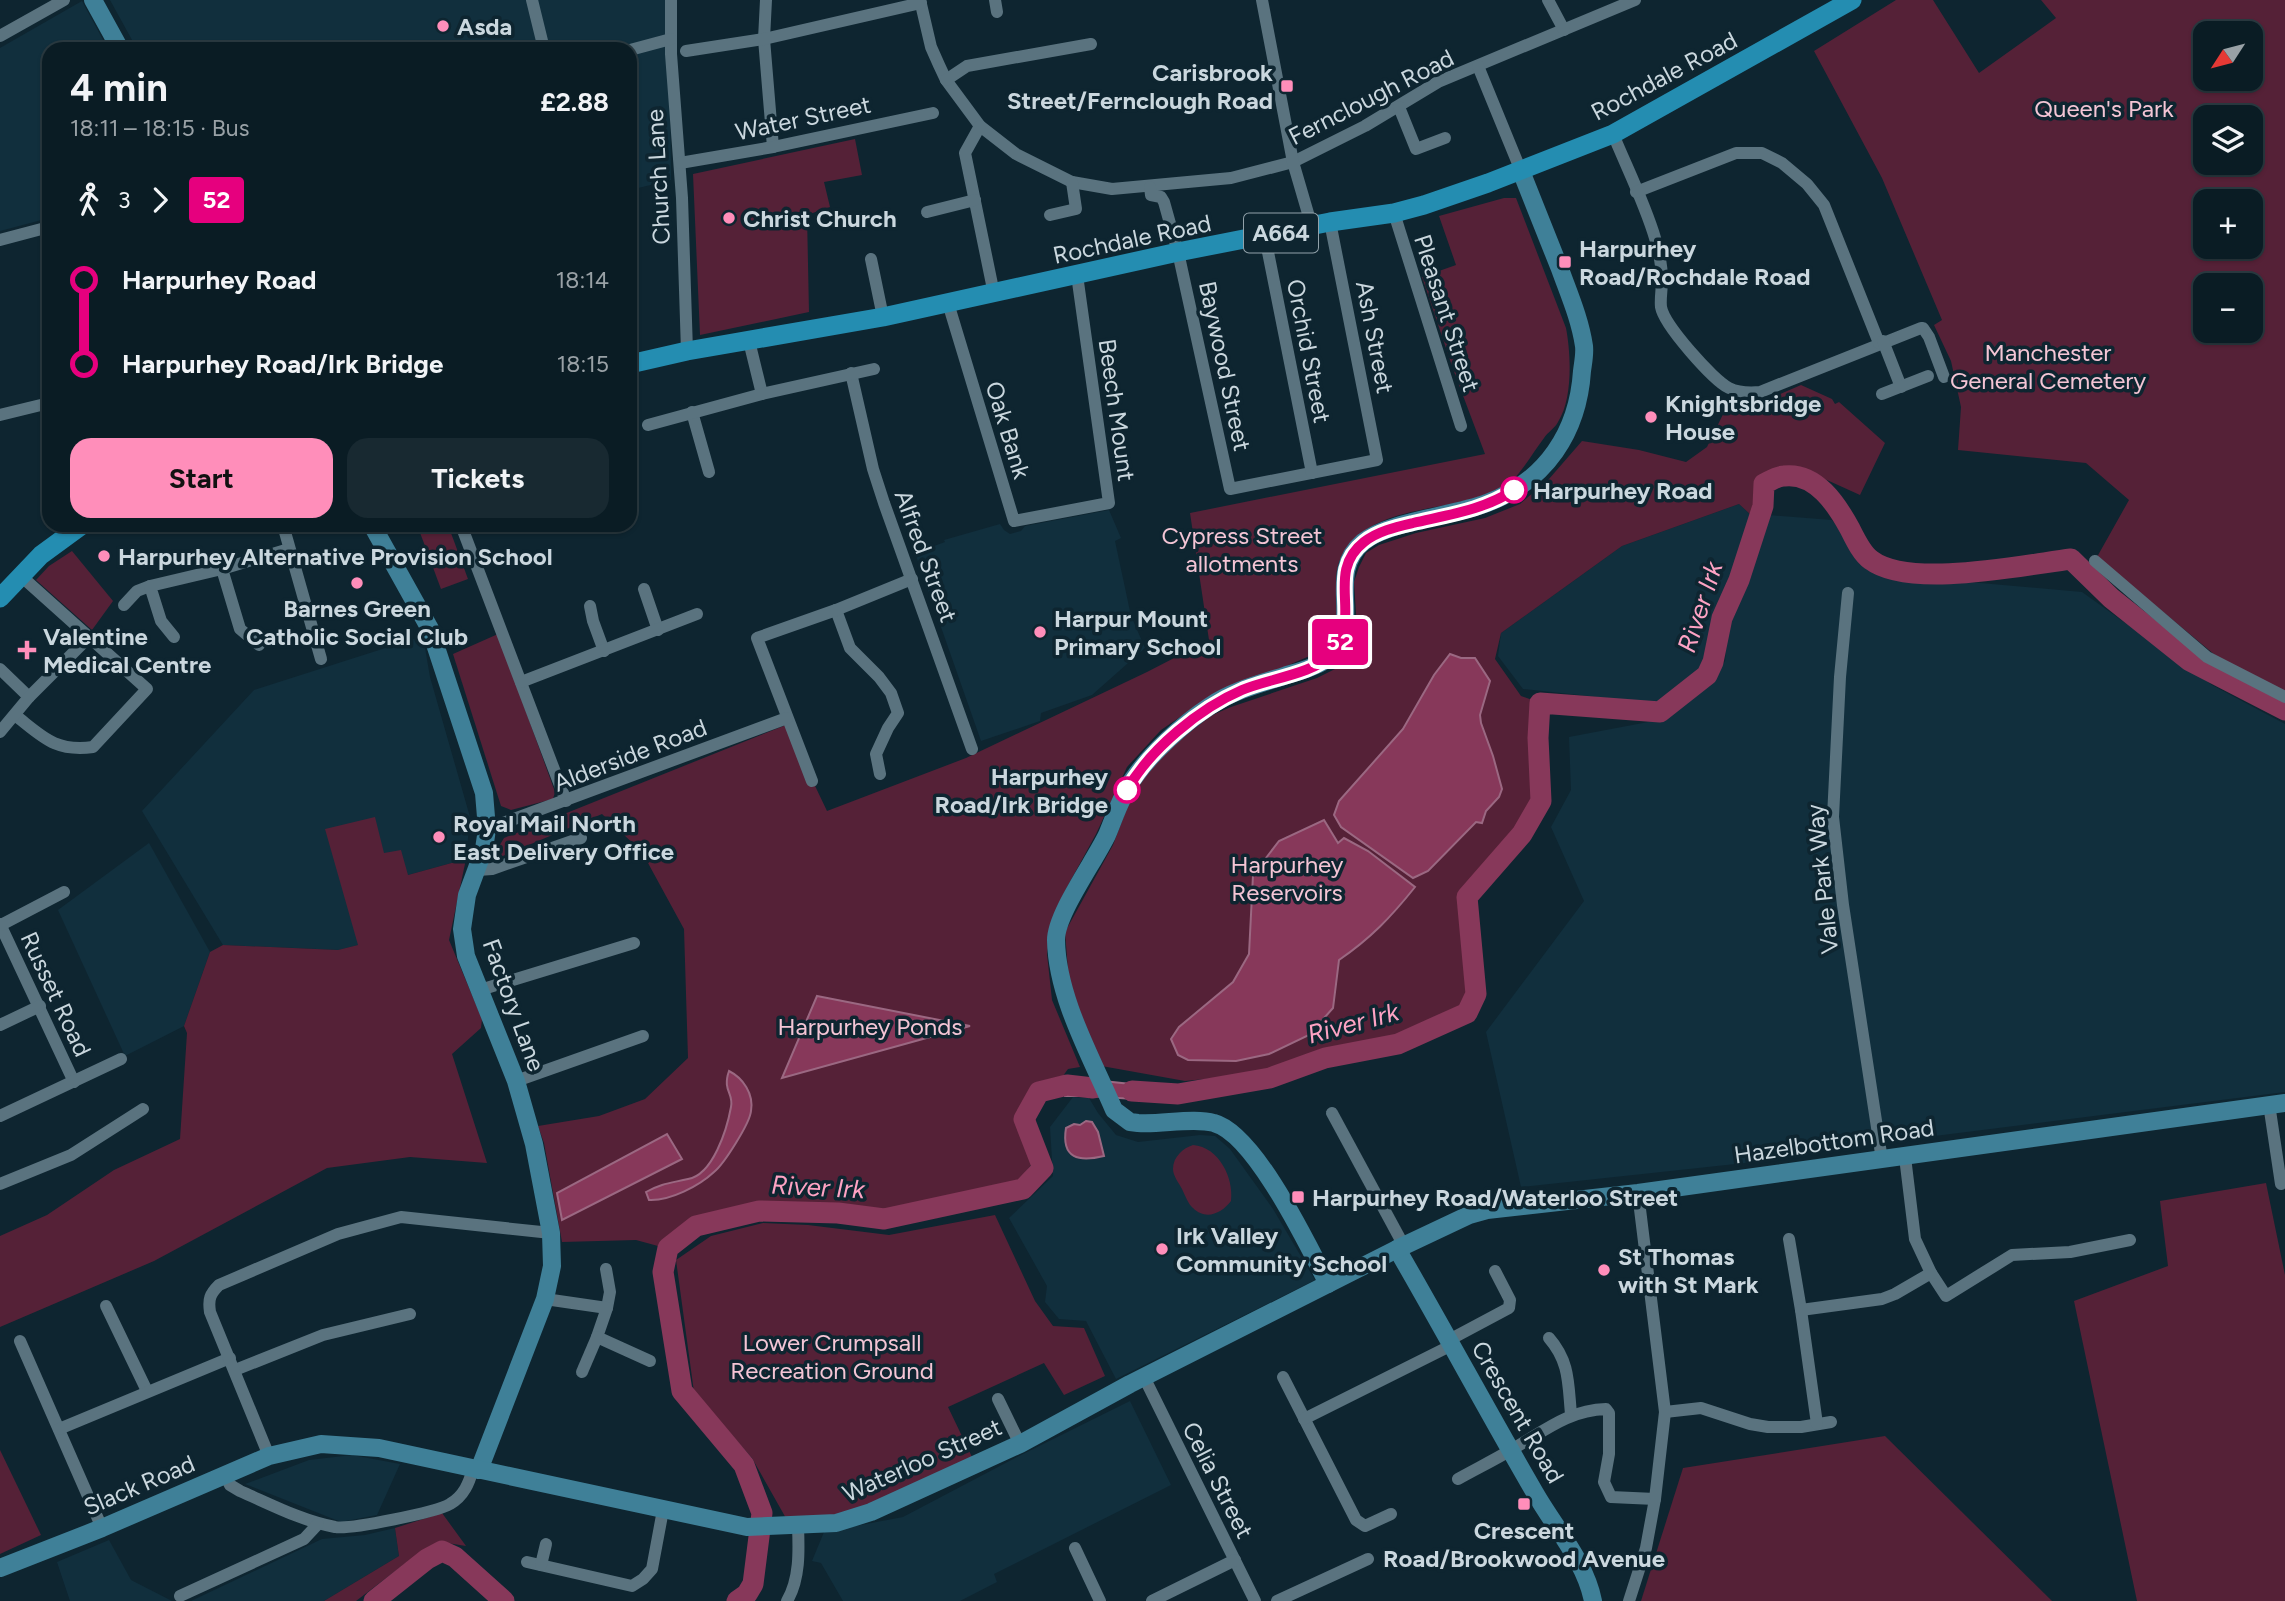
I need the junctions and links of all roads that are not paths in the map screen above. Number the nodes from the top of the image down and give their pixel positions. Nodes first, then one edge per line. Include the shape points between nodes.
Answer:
1 (64, 0) edge
2 (93, 0) edge
3 (532, 0) edge
4 (671, 0) edge
5 (766, 0) edge
6 (1262, 0) edge
7 (1548, 0) edge
8 (1635, 0) edge
9 (1852, 0) edge
10 (920, 2) edge
11 (1564, 30) junction
12 (0, 36) edge
13 (764, 38) junction
14 (671, 39) junction
15 (116, 42) edge
16 (542, 42) edge
17 (1091, 44) dead end
18 (637, 48) edge
19 (686, 51) dead end
20 (1478, 66) junction
21 (946, 80) junction
22 (1399, 107) junction
23 (933, 113) dead end
24 (980, 126) junction
25 (1614, 134) junction
26 (1445, 138) dead end
27 (773, 147) junction
28 (1293, 162) junction
29 (680, 163) junction
30 (1521, 170) junction
31 (1072, 182) junction
32 (1150, 187) junction
33 (1636, 192) junction
34 (975, 200) junction
35 (927, 212) dead end
36 (1394, 213) junction
37 (1050, 215) dead end
38 (1321, 225) junction
39 (42, 229) edge
40 (1265, 237) junction
41 (0, 240) edge
42 (1178, 253) junction
43 (870, 259) dead end
44 (1077, 275) junction
45 (994, 294) junction
46 (948, 303) junction
47 (883, 317) junction
48 (749, 341) junction
49 (1881, 342) junction
50 (687, 351) junction
51 (637, 362) edge
52 (874, 369) dead end
53 (851, 373) junction
54 (1928, 376) dead end
55 (1944, 377) dead end
56 (1901, 387) junction
57 (762, 394) junction
58 (1882, 394) dead end
59 (42, 405) edge
60 (692, 412) junction
61 (0, 415) edge
62 (648, 425) dead end
63 (1461, 426) dead end
64 (709, 472) dead end
65 (1312, 473) junction
66 (1062, 513) joint
67 (72, 532) edge
68 (285, 532) edge
69 (376, 532) edge
70 (464, 532) edge
71 (289, 549) junction
72 (2095, 561) dead end
73 (222, 569) junction
74 (21, 576) junction
75 (912, 579) junction
76 (150, 586) junction
77 (644, 589) dead end
78 (1848, 593) dead end
79 (0, 598) edge
80 (124, 605) dead end
81 (590, 606) dead end
82 (836, 610) junction
83 (697, 614) dead end
84 (658, 630) junction
85 (89, 637) junction
86 (174, 637) dead end
87 (259, 645) dead end
88 (604, 651) junction
89 (321, 659) dead end
90 (0, 669) edge
91 (521, 682) junction
92 (29, 697) junction
93 (2285, 697) edge
94 (15, 715) junction
95 (787, 718) junction
96 (0, 732) edge
97 (972, 749) dead end
98 (880, 774) dead end
99 (812, 782) dead end
100 (566, 802) junction
101 (487, 829) junction
102 (580, 838) dead end
103 (478, 870) junction
104 (64, 892) dead end
105 (0, 925) edge
106 (3, 941) edge
107 (634, 943) dead end
108 (480, 990) junction
109 (40, 1006) junction
110 (0, 1025) edge
111 (643, 1036) dead end
112 (121, 1059) dead end
113 (516, 1081) junction
114 (74, 1082) junction
115 (2277, 1103) edge
116 (143, 1109) dead end
117 (1332, 1113) dead end
118 (0, 1116) edge
119 (1905, 1157) junction
120 (1882, 1160) junction
121 (0, 1184) edge
122 (2281, 1184) dead end
123 (1638, 1193) junction
124 (551, 1233) junction
125 (1789, 1239) dead end
126 (2130, 1240) dead end
127 (1400, 1248) junction
128 (606, 1269) dead end
129 (1495, 1271) dead end
130 (1931, 1273) junction
131 (1328, 1284) junction
132 (545, 1299) junction
133 (106, 1306) dead end
134 (607, 1308) junction
135 (1801, 1310) junction
136 (410, 1314) dead end
137 (597, 1337) junction
138 (1549, 1338) dead end
139 (20, 1341) dead end
140 (1450, 1343) junction
141 (650, 1361) dead end
142 (233, 1364) junction
143 (582, 1372) dead end
144 (1144, 1377) junction
145 (1283, 1377) dead end
146 (147, 1391) junction
147 (998, 1399) dead end
148 (1665, 1412) junction
149 (1571, 1414) junction
150 (1304, 1419) junction
151 (1831, 1422) dead end
152 (1817, 1424) junction
153 (59, 1429) junction
154 (1020, 1444) junction
155 (1511, 1451) junction
156 (269, 1456) junction
157 (476, 1470) junction
158 (225, 1475) junction
159 (1458, 1479) dead end
160 (1655, 1499) junction
161 (663, 1510) junction
162 (1391, 1514) dead end
163 (318, 1524) junction
164 (798, 1526) junction
165 (102, 1528) junction
166 (546, 1544) dead end
167 (1075, 1548) dead end
168 (1368, 1559) dead end
169 (1235, 1560) junction
170 (527, 1562) dead end
171 (541, 1565) junction
172 (0, 1568) edge
173 (180, 1596) dead end
174 (787, 1601) edge
175 (1100, 1601) edge
176 (1152, 1601) edge
177 (1255, 1601) edge
178 (1277, 1601) edge
179 (1593, 1601) edge
180 (1629, 1601) edge

1 - 12 street
2 - 15 street
3 - 16 street
4 - 14 street, Church Lane
5 - 13 street
6 - 28 street, Ash Street
7 - 11 street
8 - 11 street, Fernclough Road
9 - 25 main road, Rochdale Road / A664
10 - 13 street
10 - 21 street, Fernclough Road via 931,47
11 - 20 street, Fernclough Road
13 - 19 street
13 - 27 street
14 - 18 street
14 - 29 street, Church Lane
17 - 21 street via 967,66
20 - 22 street, Fernclough Road via 1438,82
20 - 30 street
21 - 24 street, Fernclough Road
22 - 26 street via 1416,149
22 - 28 street, Fernclough Road
23 - 27 street, Water Street
24 - 31 street, Fernclough Road via 1016,154
24 - 34 street via 965,153
25 - 30 main road, Rochdale Road / A664
25 - 33 street
27 - 29 street, Water Street
28 - 32 street, Fernclough Road via 1231,178
28 - 38 street, Ash Street
29 - 50 street, Church Lane
30 - 36 main road, Rochdale Road / A664
30 - 131 street via 1575,309 1584,348 1580,398 1563,442 1537,474 1502,498 1388,529 1363,542 1350,559 1344,578 1346,629 1339,646 1315,666 1210,706 1168,740 1134,778 1119,803 1057,926 1067,999 1114,1110 1130,1122 1208,1122 1231,1131 1287,1205
31 - 32 street, Fernclough Road via 1112,189
31 - 37 street via 1076,209
32 - 42 street, Baywood Street via 1152,195 1164,202
33 - 49 street via 1736,153 1762,153 1782,163 1824,205
33 - 49 street via 1660,257 1665,317 1727,387 1760,392
34 - 35 street
34 - 45 street
36 - 38 main road, Rochdale Road / A664
36 - 63 street, Pleasant Street
38 - 40 main road, Rochdale Road / A664
38 - 65 street, Ash Street via 1377,460
39 - 41 street
40 - 42 main road, Rochdale Road / A664
40 - 65 street, Orchid Street
42 - 44 main road, Rochdale Road / A664
42 - 65 street, Baywood Street via 1230,489
43 - 47 street
44 - 45 main road, Rochdale Road / A664
44 - 66 street, Beech Mount via 1109,503
45 - 46 main road, Rochdale Road / A664
46 - 47 main road, Rochdale Road / A664
46 - 66 street, Oak Bank via 1014,521
47 - 48 main road, Rochdale Road / A664
48 - 50 main road, Rochdale Road / A664
48 - 57 street
49 - 55 street via 1923,328
49 - 56 street
50 - 51 main road, Rochdale Road / A664
52 - 53 street
53 - 57 street
53 - 75 street, Alfred Street via 873,469
54 - 56 street
56 - 58 street
57 - 60 street
59 - 61 street
60 - 62 street
60 - 64 street
67 - 74 main road
68 - 71 street
69 - 101 street, Factory Lane via 430,629 484,793
70 - 91 street
71 - 73 street
71 - 89 street
72 - 93 street via 2207,657
73 - 76 street
73 - 87 street via 240,629
74 - 79 main road
74 - 85 street
75 - 82 street
75 - 97 street, Alfred Street
76 - 80 street via 137,591
76 - 86 street via 160,621
77 - 84 street
78 - 120 street, Vale Park Way via 1833,817
81 - 88 street
82 - 95 street via 757,638
82 - 98 street via 850,648 891,693 898,713 876,754
83 - 84 street
84 - 88 street
85 - 92 street
85 - 94 street via 147,689 93,747 72,750 45,740
88 - 91 street
90 - 92 street
91 - 100 street
92 - 94 street
94 - 96 street
95 - 99 street
95 - 100 street, Alderside Road
100 - 101 street, Alderside Road
101 - 103 street, Factory Lane
102 - 103 street
103 - 108 street, Factory Lane via 467,895 462,929 466,957
104 - 105 street
105 - 106 street, Russet Road
106 - 109 street, Russet Road
107 - 108 street
108 - 113 street, Factory Lane
109 - 110 street
109 - 114 street, Russet Road
111 - 113 street
112 - 114 street
113 - 124 street, Factory Lane via 534,1143
114 - 118 street
115 - 119 street, Hazelbottom Road
115 - 122 street
116 - 121 street via 71,1155
117 - 127 street
119 - 120 street, Hazelbottom Road
119 - 130 street via 1915,1239
120 - 123 street, Hazelbottom Road
123 - 127 street, Hazelbottom Road via 1487,1210
123 - 148 street
124 - 132 street, Factory Lane via 552,1266
124 - 142 street via 401,1217 338,1234 211,1292 210,1312
125 - 135 street
126 - 130 street via 2070,1252 2012,1255 1946,1296
127 - 131 street, Waterloo Street
127 - 140 street, Crescent Road
128 - 134 street
129 - 140 street via 1510,1300 1509,1308
130 - 135 street via 1882,1299
131 - 144 street, Waterloo Street
132 - 134 street
132 - 157 street, Factory Lane
133 - 146 street
134 - 137 street
135 - 152 street
136 - 142 street
137 - 141 street
137 - 143 street
138 - 149 street via 1567,1366
139 - 153 street
140 - 150 street
140 - 155 street, Crescent Road
142 - 146 street
142 - 156 street
144 - 154 street, Waterloo Street
144 - 169 street, Celia Street
145 - 150 street
146 - 153 street
147 - 154 street
148 - 152 street via 1701,1408 1768,1427
148 - 160 street
149 - 155 street
149 - 160 street via 1593,1409 1609,1413 1604,1482 1611,1497
150 - 162 street via 1356,1520 1365,1526
151 - 152 street
153 - 165 street
154 - 164 street, Waterloo Street via 871,1512 836,1523
155 - 159 street
155 - 179 street, Crescent Road via 1577,1559
156 - 157 street, Waterloo Street via 321,1444 351,1445
156 - 158 street, Waterloo Street
157 - 161 street, Waterloo Street
157 - 163 street, Slack Road via 462,1494 439,1509 352,1527
158 - 163 street, Slack Road via 235,1489
158 - 165 street, Slack Road
160 - 180 street
161 - 164 street, Waterloo Street via 747,1527
161 - 171 street via 652,1569 632,1586
163 - 173 street via 304,1539
164 - 174 street via 799,1555
165 - 172 street, Slack Road
166 - 171 street
167 - 175 street
168 - 178 street
169 - 176 street
169 - 177 street, Celia Street
170 - 171 street

